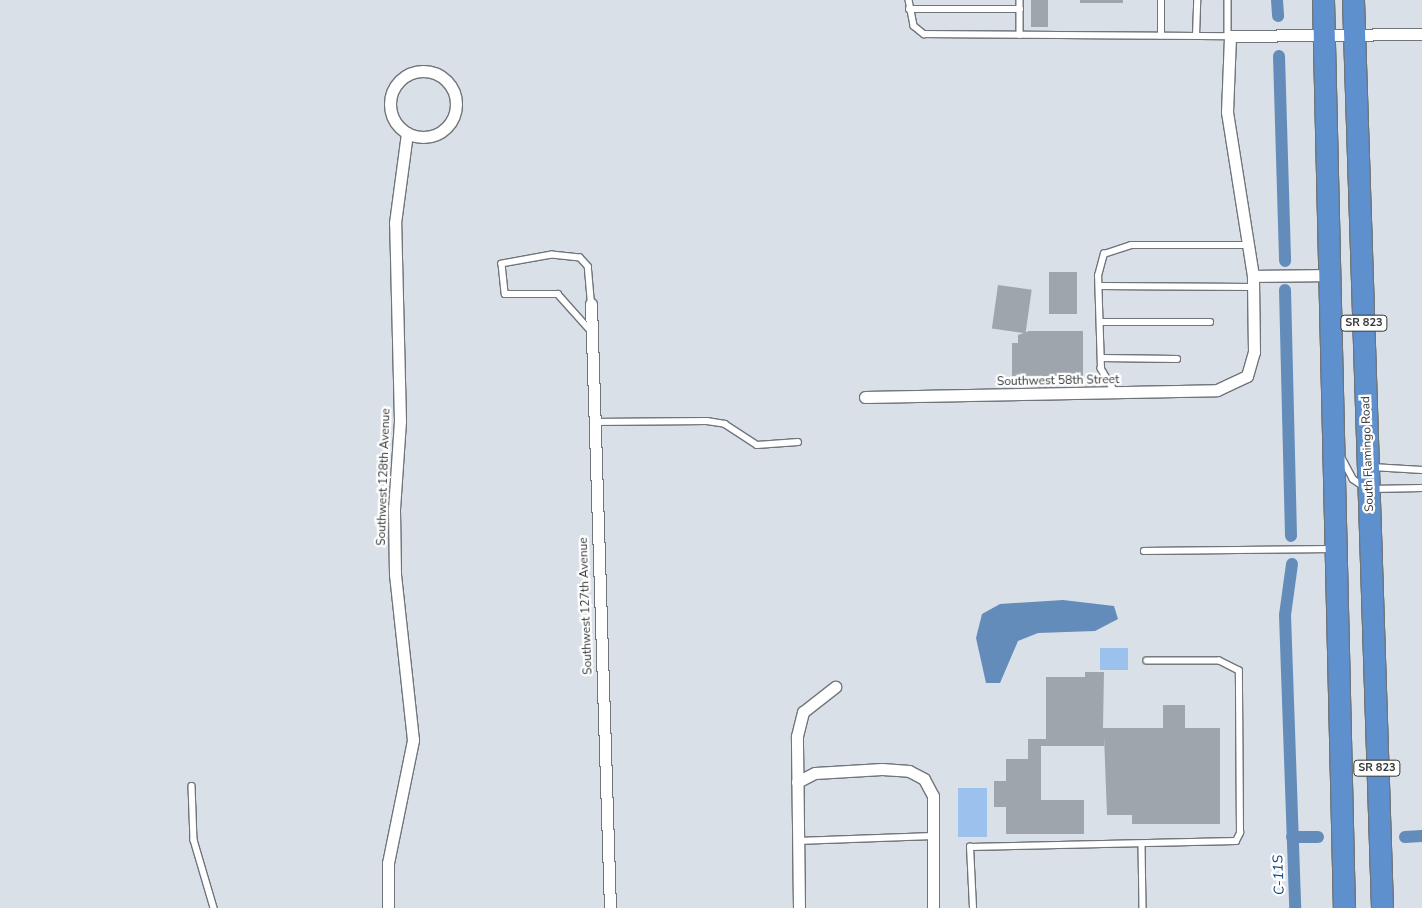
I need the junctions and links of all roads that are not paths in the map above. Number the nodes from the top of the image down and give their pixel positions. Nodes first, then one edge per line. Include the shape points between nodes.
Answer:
1 (909, 0) edge
2 (1020, 0) edge
3 (1161, 0) edge
4 (1197, 0) edge
5 (1228, 0) edge
6 (1323, 0) edge
7 (1354, 0) edge
8 (910, 8) junction
9 (1020, 9) junction
10 (1422, 34) edge
11 (1020, 35) junction
12 (1354, 35) junction
13 (1161, 36) junction
14 (1196, 36) junction
15 (1229, 36) junction
16 (1324, 37) junction
17 (407, 134) junction
18 (1250, 245) junction
19 (1330, 275) junction
20 (1253, 282) junction
21 (1099, 286) junction
22 (591, 304) joint
23 (1100, 322) junction
24 (1210, 322) dead end
25 (592, 331) junction
26 (1101, 358) junction
27 (1176, 359) dead end
28 (1118, 394) junction
29 (865, 397) dead end
30 (593, 422) junction
31 (1335, 440) junction
32 (798, 442) dead end
33 (1368, 467) junction
34 (1422, 470) edge
35 (1422, 488) edge
36 (1369, 489) junction
37 (1336, 548) junction
38 (1144, 551) dead end
39 (1146, 661) dead end
40 (834, 687) dead end
41 (797, 782) junction
42 (192, 786) dead end
43 (933, 836) junction
44 (798, 841) junction
45 (1142, 845) junction
46 (214, 908) edge
47 (388, 908) edge
48 (610, 908) edge
49 (799, 908) edge
50 (933, 908) edge
51 (972, 908) edge
52 (1143, 908) edge
53 (1344, 908) edge
54 (1382, 908) edge

1 - 8 lane
2 - 9 lane
3 - 13 lane
4 - 14 lane
5 - 15 lane
6 - 16 highway, SR 823
7 - 12 highway, South Flamingo Road / SR 823
8 - 9 lane
8 - 11 lane via 914,26 924,34
9 - 11 lane
10 - 12 street
11 - 13 lane
12 - 16 street
12 - 33 highway, South Flamingo Road / SR 823
13 - 14 lane
14 - 15 lane
15 - 16 street
15 - 18 street via 1227,112
16 - 19 highway, SR 823
17 - 17 street via 390,111 397,83 422,70 443,77 456,95 454,117 434,135
17 - 47 street, Southwest 128th Avenue via 395,222 400,421 394,509 395,574 413,740 388,863
18 - 20 street
18 - 21 lane via 1118,246 1104,254
19 - 20 street
19 - 31 highway, SR 823
20 - 21 lane
20 - 28 street, Southwest 58th Street via 1254,352 1247,376 1217,390
21 - 23 lane
22 - 25 street, Southwest 127th Avenue
22 - 25 lane via 588,267 580,258 552,255 502,264 505,294 558,294 582,326
23 - 24 lane
23 - 26 lane
25 - 30 street, Southwest 127th Avenue
26 - 27 lane
26 - 28 lane via 1105,380
28 - 29 street, Southwest 58th Street
30 - 32 lane via 707,421 726,424 757,444
30 - 48 street, Southwest 127th Avenue
31 - 36 lane via 1353,479
31 - 37 highway, SR 823
33 - 34 lane
33 - 36 highway, South Flamingo Road / SR 823
35 - 36 lane
36 - 54 highway, South Flamingo Road / SR 823
37 - 38 lane
37 - 53 highway, SR 823
39 - 45 lane via 1219,661 1239,671 1240,833 1230,844
40 - 41 street via 803,712 797,736
41 - 43 street via 815,773 909,771 924,780 933,796
41 - 44 street
42 - 46 lane via 194,840
43 - 44 lane
43 - 50 street
44 - 49 street
45 - 51 lane via 970,847
45 - 52 lane

